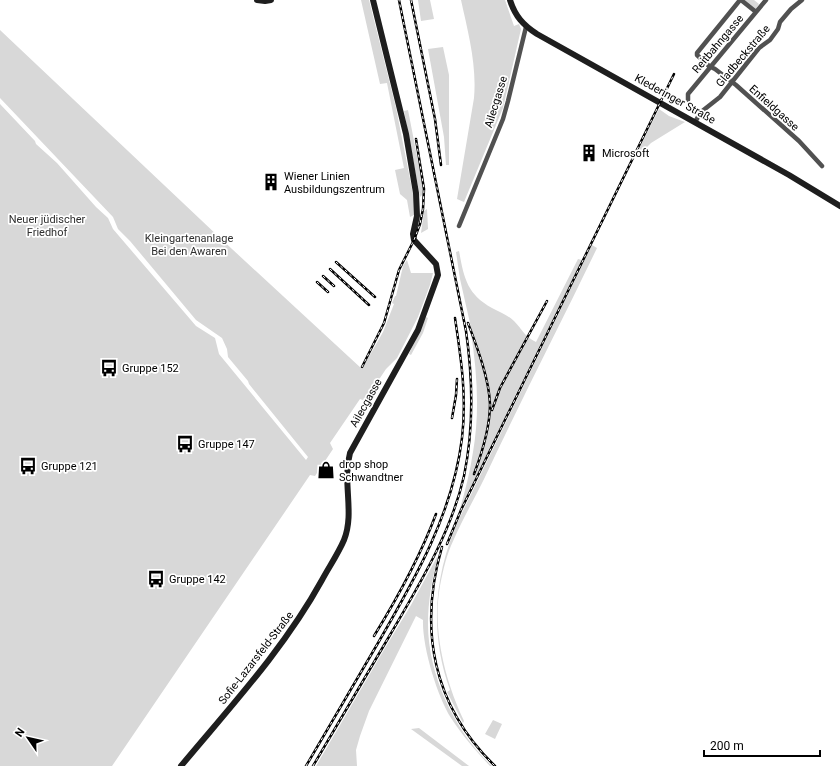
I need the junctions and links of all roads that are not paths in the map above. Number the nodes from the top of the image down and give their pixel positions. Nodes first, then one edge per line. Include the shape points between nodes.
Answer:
1 (258, 0) edge
2 (271, 0) edge
3 (373, 0) edge
4 (510, 0) edge
5 (740, 0) edge
6 (766, 0) edge
7 (802, 0) edge
8 (756, 12) junction
9 (526, 27) junction
10 (711, 67) junction
11 (732, 83) junction
12 (688, 100) dead end
13 (695, 122) junction
14 (822, 166) dead end
15 (840, 206) edge
16 (459, 226) dead end
17 (337, 554) joint
18 (180, 766) edge

1 - 2 street
3 - 17 street, Ailecgasse via 406,134 416,193 414,240 430,256 438,268 438,275 418,330 350,453 347,470 348,526
4 - 9 street, Klederinger Straße via 517,16
5 - 8 street
5 - 10 street, Enfieldgasse via 697,52 697,55
6 - 8 street, Reitbahngasse
7 - 11 street, Gladbeckstraße via 780,22 770,40 758,48
8 - 10 street, Reitbahngasse
9 - 13 street, Klederinger Straße
9 - 16 street, Ailecgasse via 503,119
10 - 11 street, Enfieldgasse
10 - 12 street, Reitbahngasse via 688,94
11 - 13 street, Gladbeckstraße via 720,97 701,112
11 - 14 street, Enfieldgasse via 799,141
13 - 15 street, Klederinger Straße
17 - 18 street, Sofie-Lazarsfeld-Straße via 308,606 286,638

